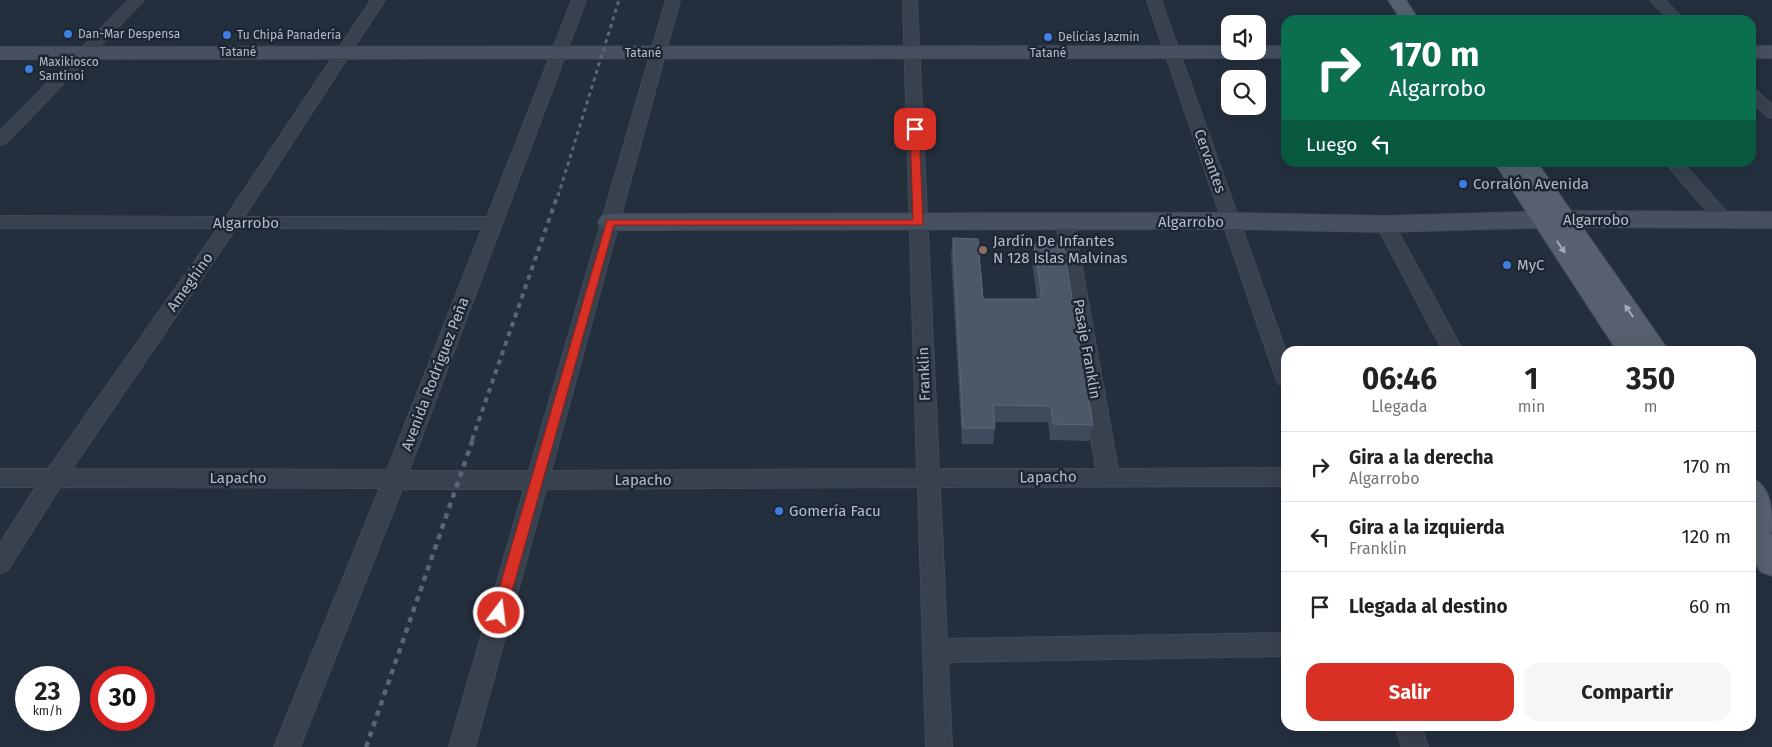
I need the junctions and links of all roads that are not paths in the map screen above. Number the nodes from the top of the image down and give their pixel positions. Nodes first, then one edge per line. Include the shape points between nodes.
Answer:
1 (137, 0) edge
2 (378, 0) edge
3 (578, 0) edge
4 (673, 0) edge
5 (910, 0) edge
6 (1154, 0) edge
7 (1397, 0) edge
8 (1410, 0) edge
9 (1657, 0) edge
10 (1407, 15) edge
11 (1420, 15) edge
12 (1672, 15) edge
13 (343, 52) junction
14 (1172, 52) junction
15 (1281, 52) edge
16 (1756, 52) edge
17 (1772, 52) edge
18 (0, 53) edge
19 (84, 53) junction
20 (659, 53) junction
21 (912, 53) junction
22 (558, 54) junction
23 (1756, 98) edge
24 (1772, 113) edge
25 (0, 140) edge
26 (1509, 167) edge
27 (1527, 167) edge
28 (1677, 167) edge
29 (1555, 220) junction
30 (1724, 220) junction
31 (1772, 220) edge
32 (0, 222) edge
33 (610, 222) junction
34 (1232, 222) junction
35 (231, 223) junction
36 (492, 223) junction
37 (918, 223) junction
38 (1065, 223) junction
39 (1385, 224) junction
40 (1450, 346) edge
41 (1629, 346) edge
42 (1652, 346) edge
43 (1281, 364) edge
44 (1108, 476) junction
45 (1281, 477) edge
46 (0, 478) edge
47 (54, 478) junction
48 (395, 478) junction
49 (928, 479) junction
50 (536, 480) junction
51 (1756, 497) edge
52 (1772, 519) edge
53 (1756, 538) edge
54 (1772, 562) edge
55 (0, 563) edge
56 (1281, 645) edge
57 (934, 651) junction
58 (1410, 731) edge
59 (287, 747) edge
60 (462, 747) edge
61 (939, 747) edge
62 (1415, 747) edge

1 - 19 street
2 - 13 street, Ameghino
3 - 22 street, Avenida Rodríguez Peña
4 - 20 street
5 - 21 street, Franklin
6 - 14 street, Cervantes
7 - 10 main road
8 - 11 main road
9 - 12 street
13 - 19 street, Tatané
13 - 22 street, Tatané
13 - 35 street, Ameghino
14 - 15 street, Tatané
14 - 21 street, Tatané
14 - 34 street, Cervantes
16 - 17 street
18 - 19 street, Tatané
19 - 25 street
20 - 21 street, Tatané
20 - 22 street, Tatané
20 - 33 street
21 - 37 street, Franklin
22 - 36 street, Avenida Rodríguez Peña
23 - 24 street
26 - 29 main road
27 - 29 main road
28 - 30 street
29 - 30 street, Algarrobo
29 - 39 street, Algarrobo
29 -> 41 main road
42 -> 29 main road
30 - 31 street, Algarrobo
32 - 35 street, Algarrobo
33 - 37 street, Algarrobo
33 - 50 street
34 - 38 street, Algarrobo
34 - 39 street, Algarrobo
34 - 43 street, Cervantes
35 - 36 street, Algarrobo
35 - 47 street, Ameghino
36 - 48 street, Avenida Rodríguez Peña
37 - 38 street, Algarrobo
37 - 49 street, Franklin
38 - 44 street, Pasaje Franklin
39 - 40 street
44 - 45 street, Lapacho
44 - 49 street, Lapacho
46 - 47 street, Lapacho
47 - 48 street, Lapacho
47 - 55 street, Ameghino
48 - 50 street, Lapacho
48 - 59 street, Avenida Rodríguez Peña
49 - 50 street, Lapacho
49 - 57 street, Franklin
50 - 60 street
51 - 52 main road
53 - 54 main road
56 - 57 street
57 - 61 street, Franklin
58 - 62 street

